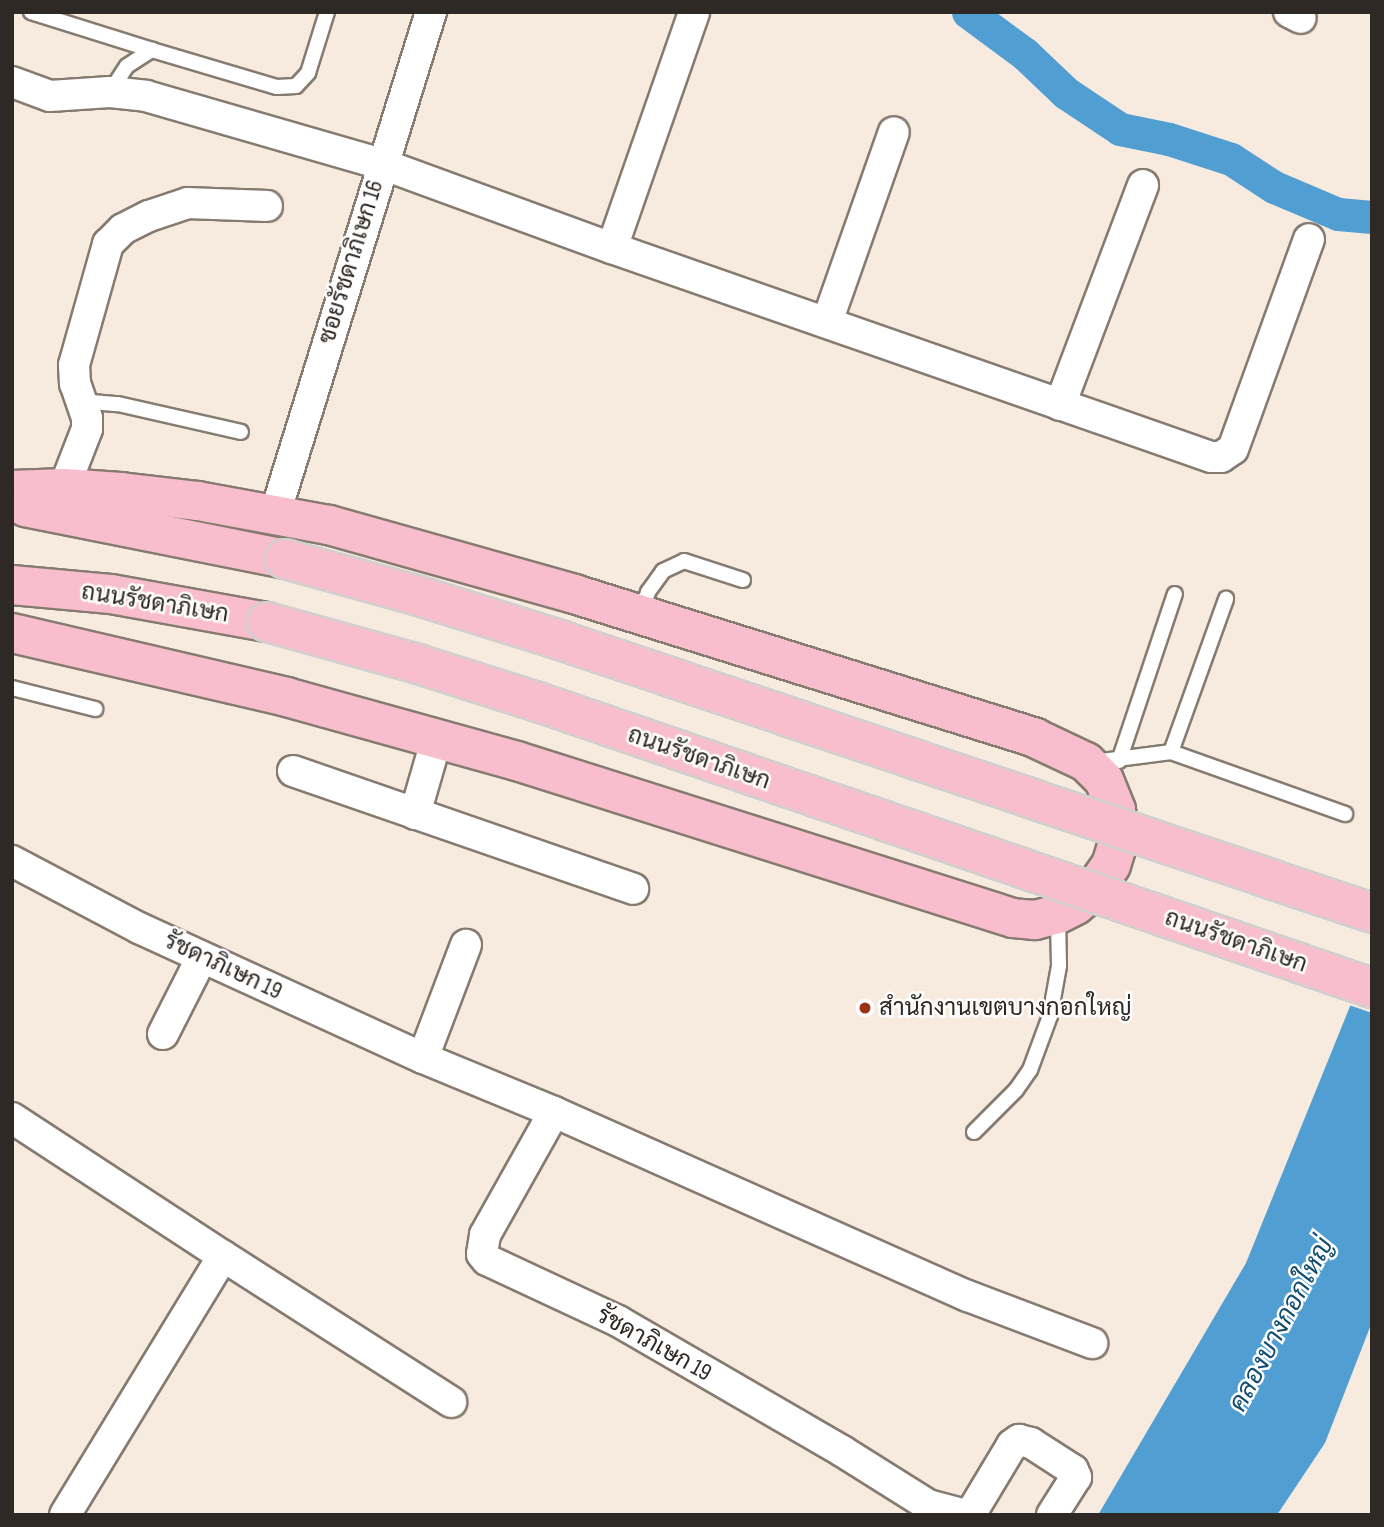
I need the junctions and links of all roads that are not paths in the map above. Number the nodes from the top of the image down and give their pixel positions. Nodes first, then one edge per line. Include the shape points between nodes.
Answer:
1 (31, 12) edge
2 (327, 12) edge
3 (431, 12) edge
4 (694, 12) edge
5 (152, 50) junction
6 (12, 82) edge
7 (110, 92) junction
8 (894, 132) dead end
9 (382, 164) junction
10 (1143, 184) dead end
11 (267, 206) dead end
12 (1309, 239) dead end
13 (612, 248) junction
14 (827, 322) junction
15 (80, 401) junction
16 (1060, 405) junction
17 (242, 432) dead end
18 (64, 488) junction
19 (12, 490) edge
20 (12, 505) edge
21 (275, 513) junction
22 (743, 580) dead end
23 (12, 584) edge
24 (1175, 594) dead end
25 (1226, 599) dead end
26 (641, 615) junction
27 (12, 633) edge
28 (12, 688) edge
29 (95, 709) dead end
30 (437, 738) junction
31 (1171, 752) junction
32 (1103, 762) junction
33 (293, 771) dead end
34 (415, 814) junction
35 (1345, 814) dead end
36 (12, 861) edge
37 (633, 889) dead end
38 (1372, 913) edge
39 (1058, 914) junction
40 (466, 945) dead end
41 (202, 957) junction
42 (1372, 988) edge
43 (163, 1034) dead end
44 (423, 1058) junction
45 (554, 1112) junction
46 (12, 1118) edge
47 (974, 1132) dead end
48 (223, 1256) junction
49 (1092, 1343) dead end
50 (451, 1402) dead end
51 (65, 1515) edge
52 (967, 1515) edge
53 (1052, 1515) edge

1 - 5 lane
2 - 5 lane via 308,73 296,86 277,87
3 - 9 street, ซอยรัชดาภิเษก 16
4 - 13 street
5 - 7 lane via 127,66
6 - 7 street via 50,96
7 - 9 street via 146,96
8 - 14 street
9 - 13 street
9 - 21 street, ซอยรัชดาภิเษก 16
10 - 16 street
11 - 15 street via 188,203 123,229 108,244 74,365
12 - 16 street via 1233,449 1222,457
13 - 14 street
14 - 16 street
15 - 17 lane via 118,404
15 - 18 street via 87,429
18 - 19 main road
18 - 21 main road
20 - 38 main road, bridge via 285,559 557,639
21 - 26 main road
22 - 26 lane via 684,561 663,571 648,592
23 - 42 main road, ถนนรัชดาภิเษก, bridge via 148,600 267,622 418,664
24 - 32 lane
25 - 31 lane
26 - 32 main road
27 - 30 main road via 274,694
28 - 29 lane
30 - 34 street
30 - 39 main road via 1013,918
31 - 32 lane
31 - 35 lane
32 - 39 main road via 1119,831 1116,849 1093,891
33 - 34 street
34 - 37 street
36 - 41 street, รัชดาภิเษก 19
39 - 47 lane via 1059,966 1050,1016 1030,1070
40 - 44 street
41 - 43 street
41 - 44 street, รัชดาภิเษก 19
44 - 45 street, รัชดาภิเษก 19
45 - 49 street, รัชดาภิเษก 19 via 968,1296
45 - 52 street, รัชดาภิเษก 19 via 485,1236 482,1254 487,1260 618,1321 928,1505
46 - 48 street
48 - 50 street
48 - 51 street
52 - 53 street, รัชดาภิเษก 19 via 1019,1440 1073,1470 1076,1477

